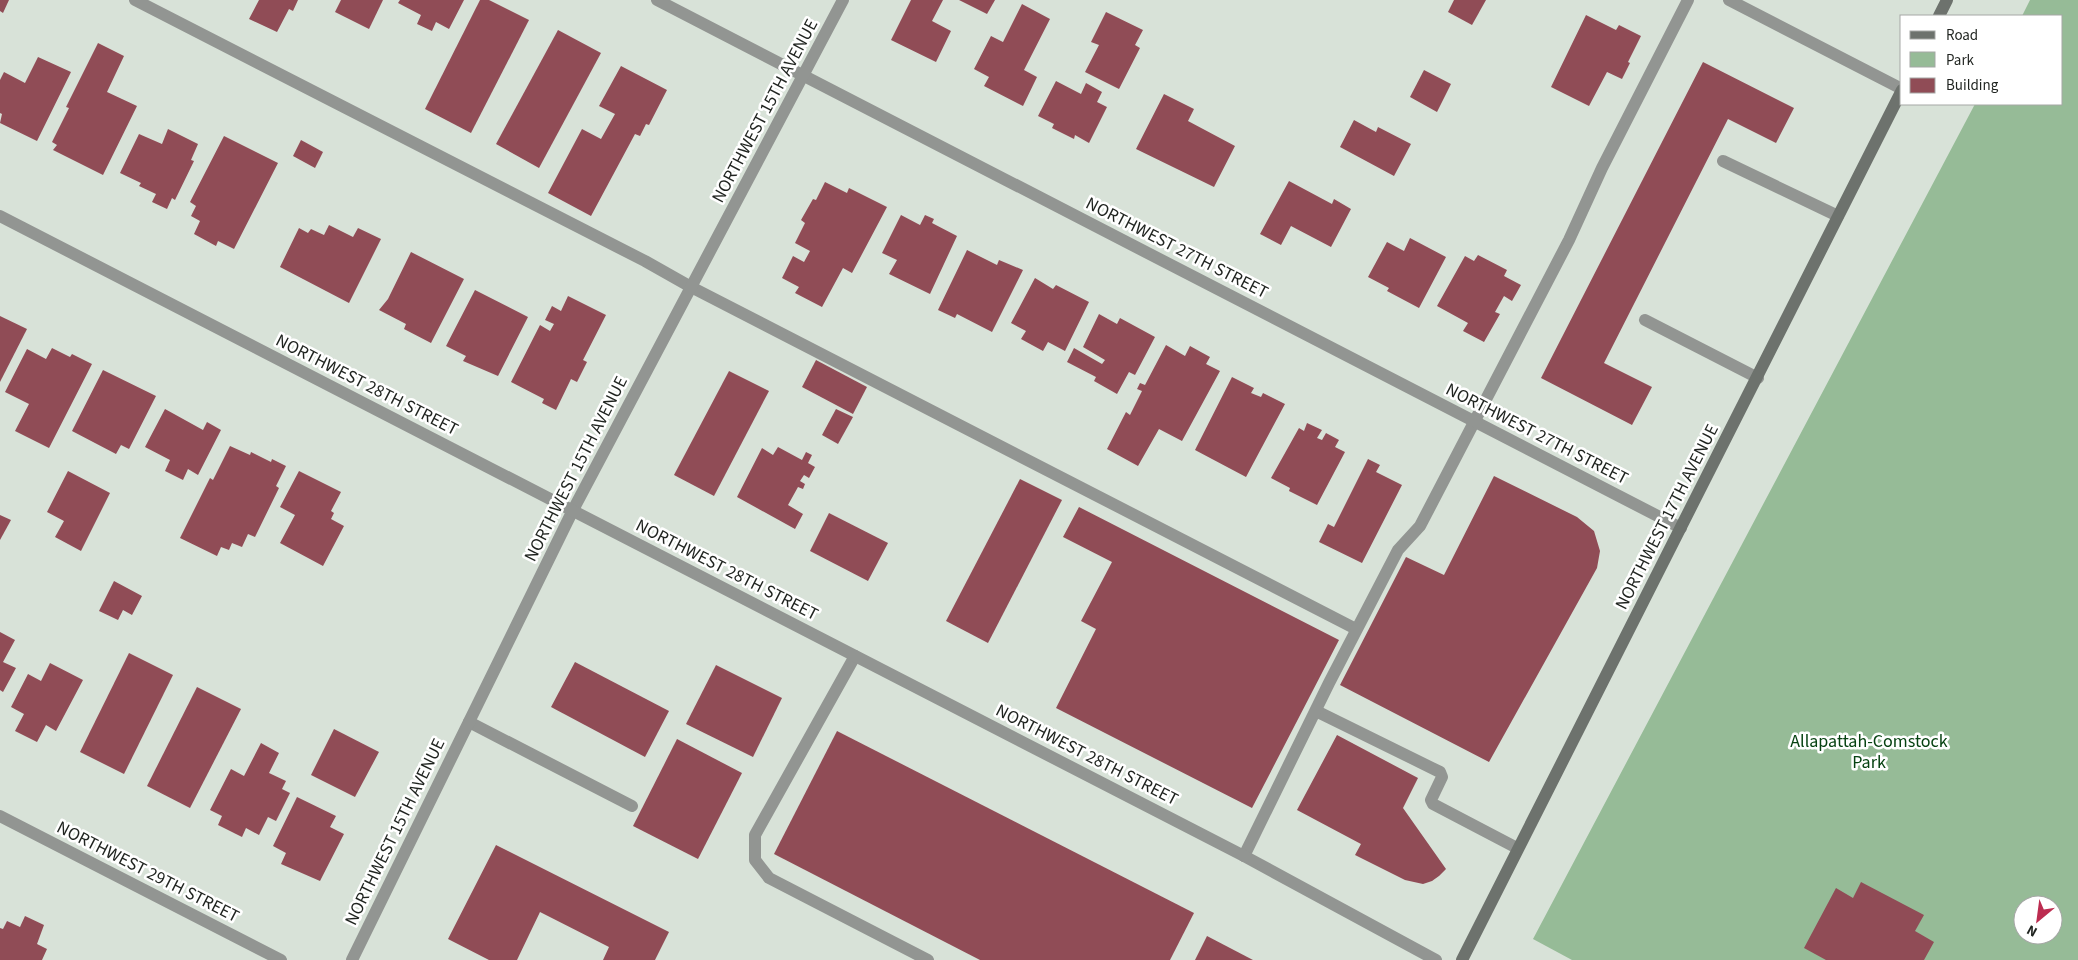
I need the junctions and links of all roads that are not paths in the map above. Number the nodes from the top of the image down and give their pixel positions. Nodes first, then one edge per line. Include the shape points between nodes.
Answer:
1 (135, 0) edge
2 (657, 0) edge
3 (843, 0) edge
4 (1688, 0) edge
5 (1729, 0) edge
6 (1947, 0) edge
7 (1940, 15) edge
8 (804, 76) junction
9 (1900, 89) edge
10 (1900, 94) edge
11 (1723, 161) dead end
12 (0, 216) edge
13 (1838, 216) junction
14 (691, 287) junction
15 (1645, 320) dead end
16 (1758, 378) junction
17 (1473, 421) junction
18 (573, 510) junction
19 (1681, 528) junction
20 (1356, 629) junction
21 (856, 656) junction
22 (1316, 711) junction
23 (469, 722) junction
24 (632, 806) dead end
25 (0, 816) edge
26 (1517, 848) junction
27 (1244, 856) junction
28 (281, 960) edge
29 (352, 960) edge
30 (928, 960) edge
31 (1436, 960) edge
32 (1462, 960) edge

1 - 14 street
2 - 8 street, NORTHWEST 27TH STREET
3 - 8 street, NORTHWEST 15TH AVENUE
4 - 17 street via 1569,240
5 - 9 street
6 - 7 main road
8 - 14 street, NORTHWEST 15TH AVENUE
8 - 17 street, NORTHWEST 27TH STREET
10 - 13 main road, NORTHWEST 17TH AVENUE
11 - 13 street
12 - 18 street, NORTHWEST 28TH STREET
13 - 16 main road, NORTHWEST 17TH AVENUE
14 - 18 street, NORTHWEST 15TH AVENUE
14 - 20 street
15 - 16 street
16 - 19 main road, NORTHWEST 17TH AVENUE
17 - 19 street, NORTHWEST 27TH STREET
17 - 20 street via 1420,526 1398,550
18 - 21 street, NORTHWEST 28TH STREET
18 - 23 street, NORTHWEST 15TH AVENUE
19 - 26 main road, NORTHWEST 17TH AVENUE
20 - 22 street
21 - 27 street, NORTHWEST 28TH STREET
21 - 30 street via 755,835 755,860 769,878
22 - 26 street via 1440,772 1442,777 1432,804
22 - 27 street
23 - 24 street
23 - 29 street, NORTHWEST 15TH AVENUE
25 - 28 street, NORTHWEST 29TH STREET
26 - 32 main road, NORTHWEST 17TH AVENUE
27 - 31 street, NORTHWEST 28TH STREET

